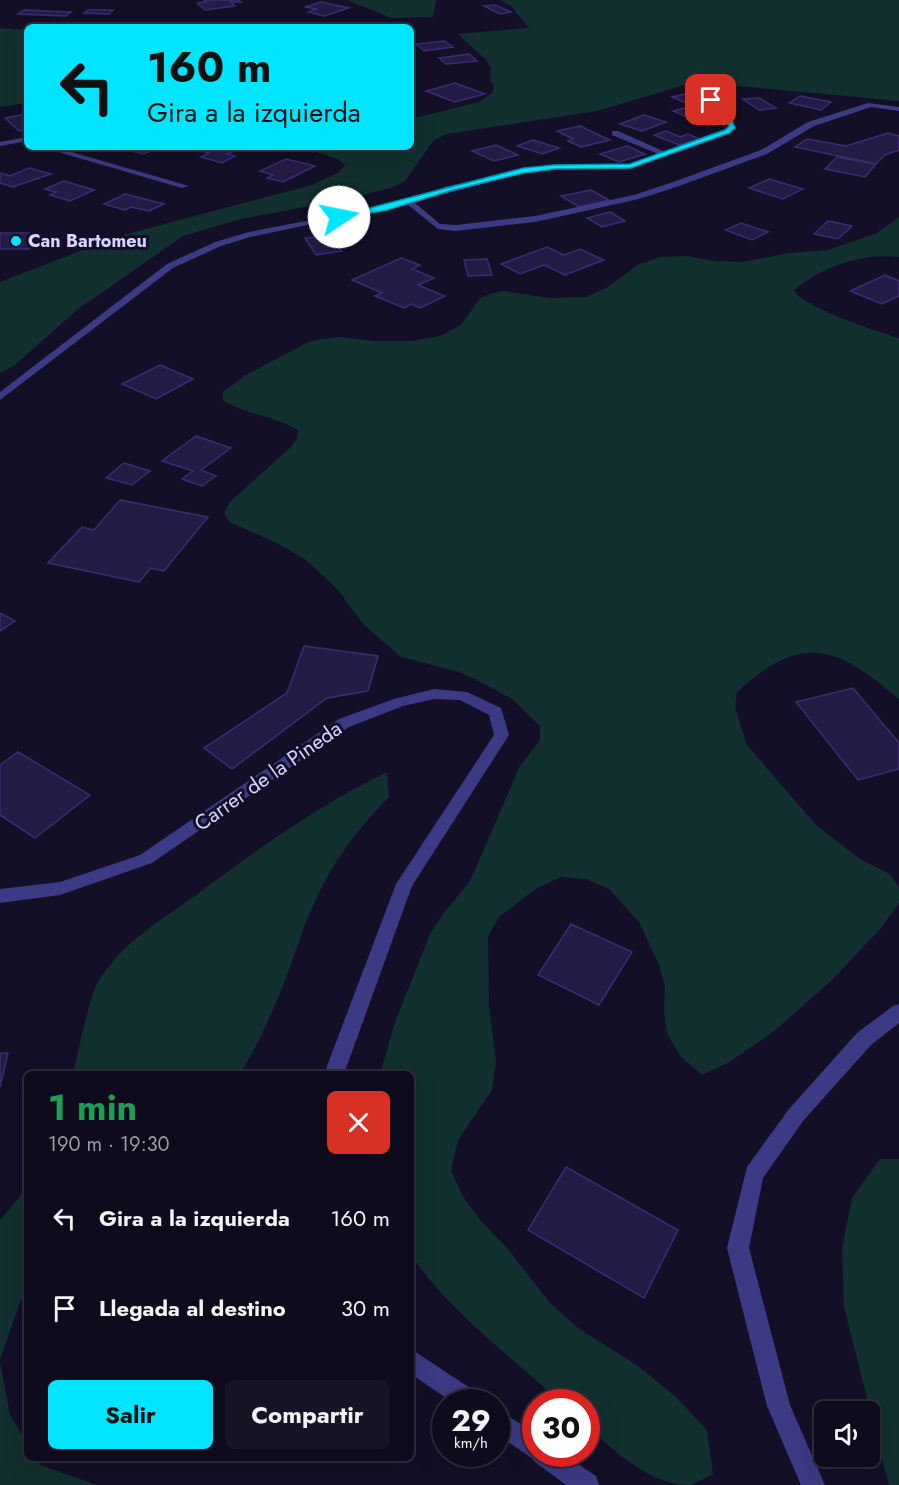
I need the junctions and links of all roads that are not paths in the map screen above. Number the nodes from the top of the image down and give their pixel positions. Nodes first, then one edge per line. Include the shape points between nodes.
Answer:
1 (711, 100) dead end
2 (899, 109) edge
3 (615, 133) dead end
4 (24, 140) edge
5 (0, 144) edge
6 (56, 150) edge
7 (666, 154) junction
8 (185, 186) dead end
9 (410, 202) junction
10 (0, 398) edge
11 (0, 896) edge
12 (899, 1012) edge
13 (335, 1071) edge
14 (414, 1362) edge
15 (452, 1389) edge
16 (561, 1467) edge
17 (587, 1485) edge
18 (813, 1485) edge

1 - 7 street via 733,126
2 - 9 street via 871,105 811,124 764,152 676,184 535,219 456,228 438,226
3 - 7 street
4 - 5 street
6 - 8 street
7 - 9 street via 622,167 524,171
9 - 10 street via 249,235 204,249 170,266
11 - 13 street, Carrer de la Pineda via 60,888 146,860 344,723 399,702 434,694 462,695 496,712 502,735 404,884
12 - 18 street via 864,1039 796,1115 754,1174 738,1248 779,1407
14 - 15 street
16 - 17 street

